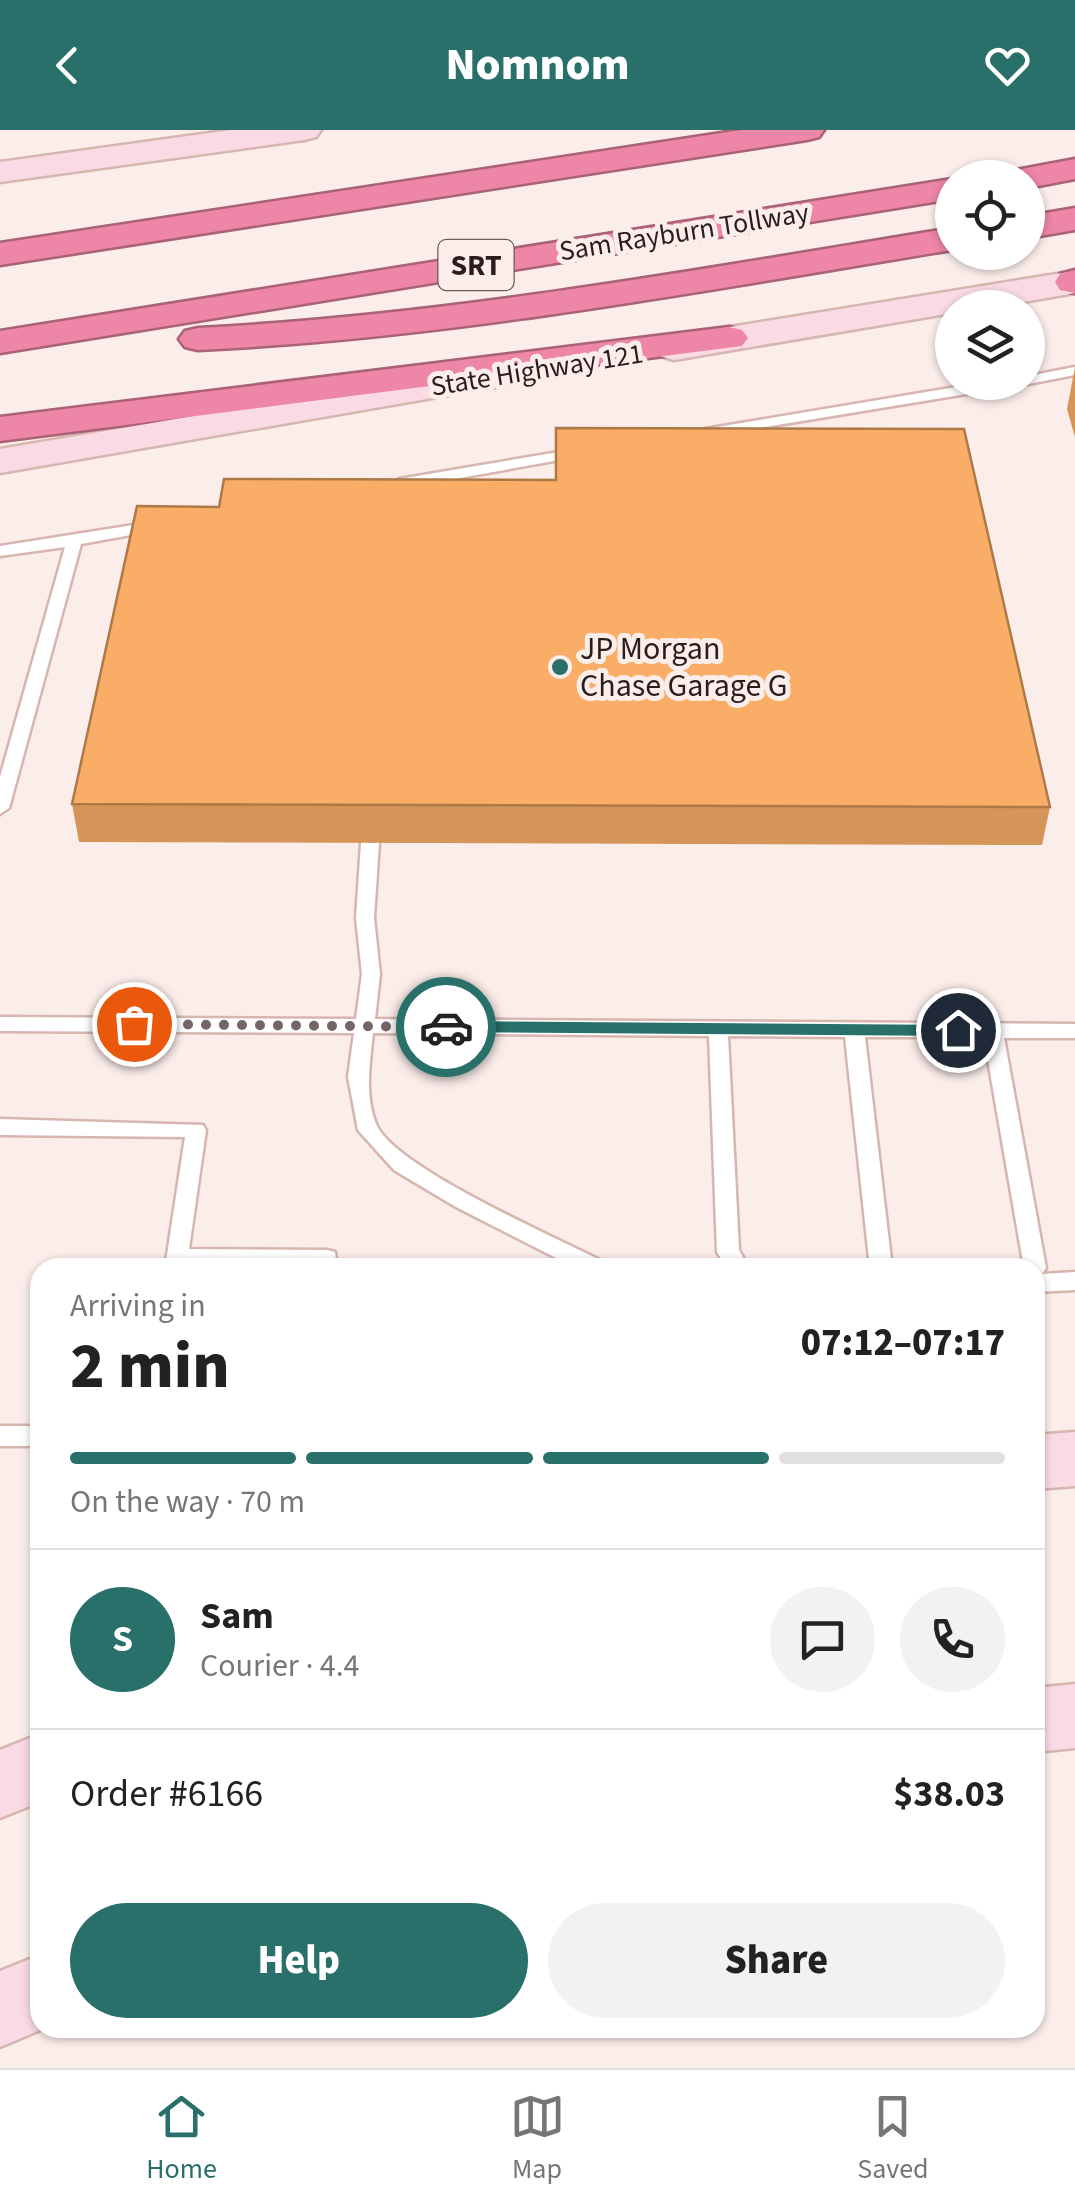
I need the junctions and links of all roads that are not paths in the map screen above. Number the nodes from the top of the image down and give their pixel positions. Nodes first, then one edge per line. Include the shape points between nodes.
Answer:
1 (304, 130) edge
2 (628, 130) edge
3 (807, 130) edge
4 (1075, 169) edge
5 (0, 172) edge
6 (1045, 174) edge
7 (935, 192) edge
8 (1075, 219) edge
9 (1045, 223) edge
10 (935, 241) edge
11 (0, 242) edge
12 (0, 254) edge
13 (1074, 282) edge
14 (729, 338) junction
15 (0, 343) edge
16 (1075, 371) edge
17 (1045, 377) edge
18 (935, 395) edge
19 (0, 430) edge
20 (692, 434) edge
21 (599, 449) edge
22 (0, 461) edge
23 (385, 486) edge
24 (171, 524) edge
25 (74, 541) junction
26 (0, 551) edge
27 (0, 808) edge
28 (370, 843) edge
29 (0, 1024) edge
30 (364, 1026) junction
31 (718, 1030) junction
32 (854, 1030) junction
33 (993, 1030) junction
34 (1075, 1031) edge
35 (0, 1127) edge
36 (178, 1258) edge
37 (576, 1258) edge
38 (732, 1258) edge
39 (880, 1258) edge
40 (1032, 1258) edge
41 (1045, 1277) edge
42 (1075, 1281) edge
43 (0, 1436) edge
44 (30, 1436) edge
45 (1075, 1459) edge
46 (1045, 1461) edge
47 (1075, 1716) edge
48 (1045, 1719) edge
49 (30, 1772) edge
50 (0, 1785) edge
51 (30, 1996) edge
52 (0, 2009) edge

1 - 5 main road
2 - 11 highway via 140,208
3 - 12 highway
4 - 6 highway
7 - 15 highway, Sam Rayburn Tollway / SRT
8 - 9 highway
10 - 15 highway via 412,322 273,337
13 - 14 main road, State Highway 121
14 - 19 highway
14 - 22 main road, State Highway 121
16 - 17 lane
18 - 20 lane
21 - 23 lane
24 - 25 lane
25 - 26 lane
25 - 27 lane
28 - 30 lane
29 - 30 lane
30 - 31 lane
30 - 37 lane via 358,1077 368,1130 401,1164
31 - 32 lane
31 - 38 lane
32 - 33 lane
32 - 39 lane
33 - 34 lane
33 - 40 lane
35 - 36 lane via 196,1130
41 - 42 lane
43 - 44 lane
45 - 46 main road
47 - 48 main road
49 - 50 main road
51 - 52 main road

